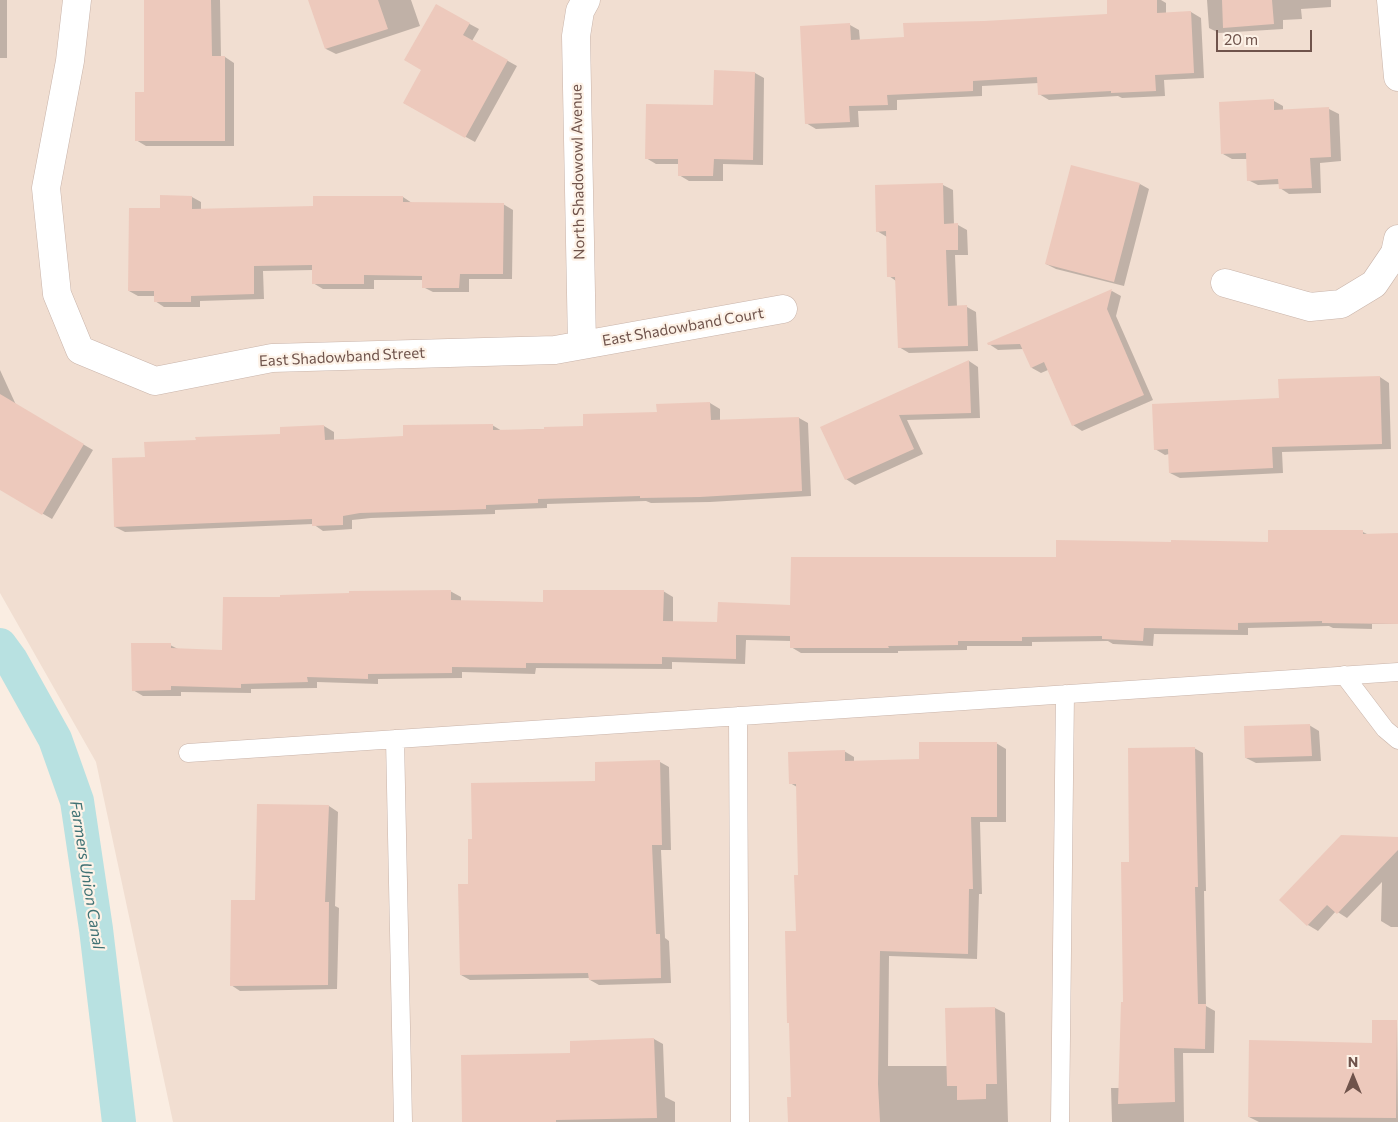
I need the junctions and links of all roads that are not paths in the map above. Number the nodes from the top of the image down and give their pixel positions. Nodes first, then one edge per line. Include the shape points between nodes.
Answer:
1 (77, 0) edge
2 (586, 0) edge
3 (1391, 0) edge
4 (1398, 77) edge
5 (1398, 239) edge
6 (1225, 283) dead end
7 (783, 309) dead end
8 (582, 345) junction
9 (1398, 672) edge
10 (1344, 676) junction
11 (1065, 694) junction
12 (738, 716) junction
13 (395, 739) junction
14 (1398, 740) edge
15 (188, 753) dead end
16 (403, 1122) edge
17 (740, 1122) edge
18 (1060, 1122) edge

1 - 8 street, East Shadowband Street via 70,61 46,188 56,294 80,350 156,381 272,358 555,350
2 - 8 street, North Shadowowl Avenue via 580,11 576,36
3 - 4 street
5 - 6 street via 1395,253 1374,284 1341,304 1310,307
7 - 8 street, East Shadowband Court
9 - 10 lane
10 - 11 lane
10 - 14 lane via 1385,729
11 - 12 lane
11 - 18 lane
12 - 13 lane
12 - 17 lane
13 - 15 lane
13 - 16 lane

